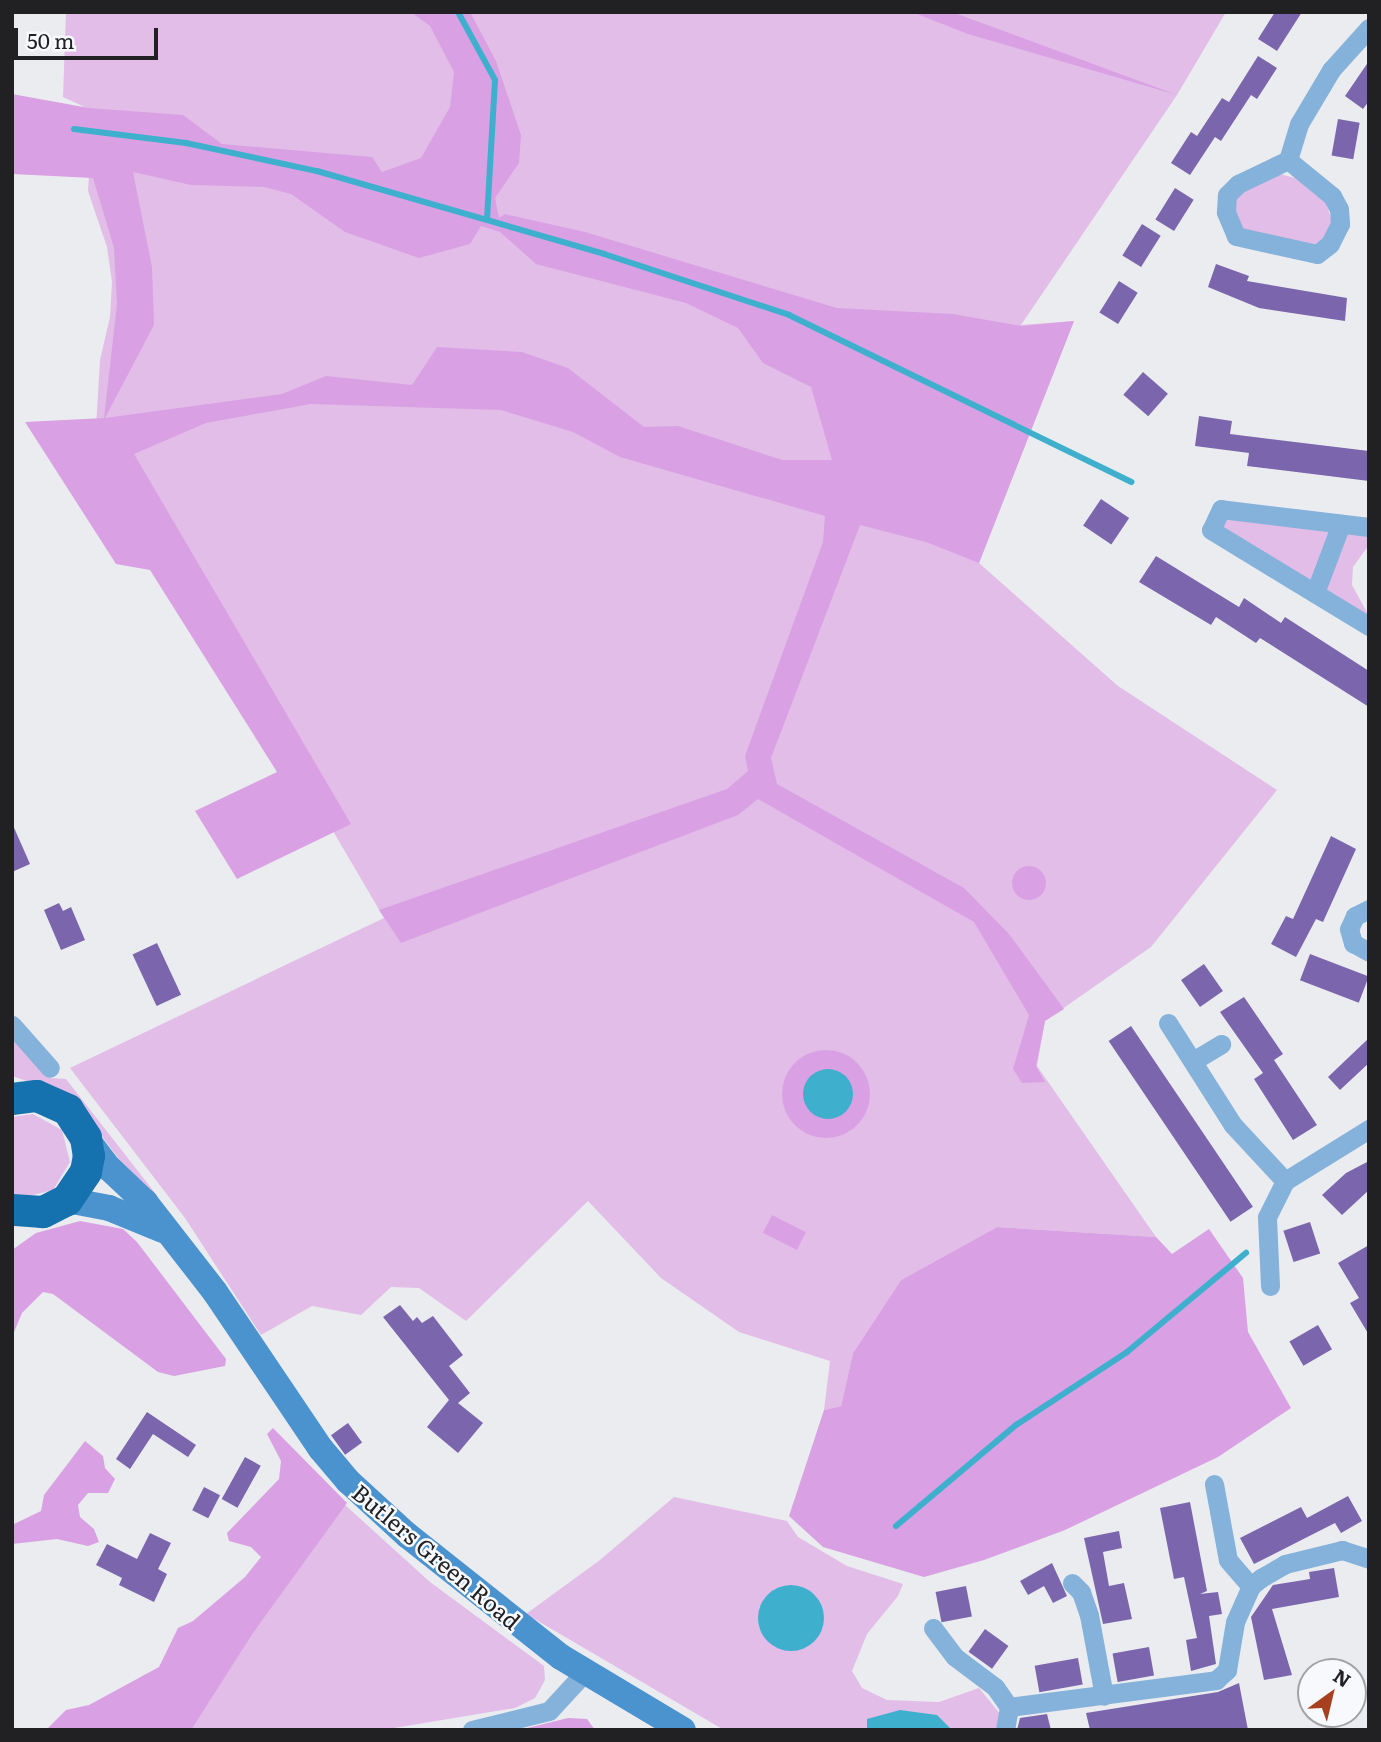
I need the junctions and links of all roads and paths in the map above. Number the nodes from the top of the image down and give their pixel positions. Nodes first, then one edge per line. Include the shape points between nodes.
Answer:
1 (1369, 28) edge
2 (1288, 160) junction
3 (1341, 524) junction
4 (1369, 527) edge
5 (1315, 593) junction
6 (1369, 626) edge
7 (1369, 909) edge
8 (1369, 952) edge
9 (1168, 1023) dead end
10 (12, 1025) edge
11 (1221, 1044) dead end
12 (1192, 1061) junction
13 (50, 1068) dead end
14 (15, 1096) edge
15 (1369, 1129) edge
16 (86, 1138) junction
17 (1285, 1181) junction
18 (41, 1207) edge
19 (163, 1230) junction
20 (12, 1231) edge
21 (1270, 1286) dead end
22 (1214, 1484) dead end
23 (1369, 1559) edge
24 (1072, 1583) dead end
25 (1251, 1586) junction
26 (933, 1628) dead end
27 (584, 1673) junction
28 (1104, 1696) junction
29 (1009, 1707) junction
30 (472, 1730) edge
31 (682, 1730) edge
32 (1005, 1730) edge

1 - 2 street via 1331,70 1299,124
2 - 2 street via 1238,184 1227,195 1230,230 1244,241 1317,254 1330,244 1340,223 1339,209 1332,196
3 - 4 street
3 - 5 street
3 - 5 street via 1222,509 1211,530
5 - 6 street
7 - 8 street via 1355,916 1349,929 1353,943
9 - 12 street
10 - 13 street
11 - 12 street
12 - 17 street via 1233,1125
14 - 16 highway via 53,1101 68,1110
15 - 17 street
16 - 18 highway via 86,1172
16 - 19 main road, Butlers Green Road via 145,1202
17 - 21 street via 1267,1217
18 - 19 main road, Butlers Green Road via 109,1208
18 - 20 highway
19 - 27 main road, Butlers Green Road via 215,1292 321,1449 348,1481 407,1535
22 - 25 street via 1228,1560
23 - 25 street via 1342,1550 1308,1556 1285,1564
24 - 28 street via 1081,1591 1089,1615
25 - 28 street via 1235,1622 1227,1670 1216,1680
26 - 29 street via 955,1657 995,1688
27 - 30 street via 549,1712
27 - 31 main road, Butlers Green Road
28 - 29 street
29 - 32 street

